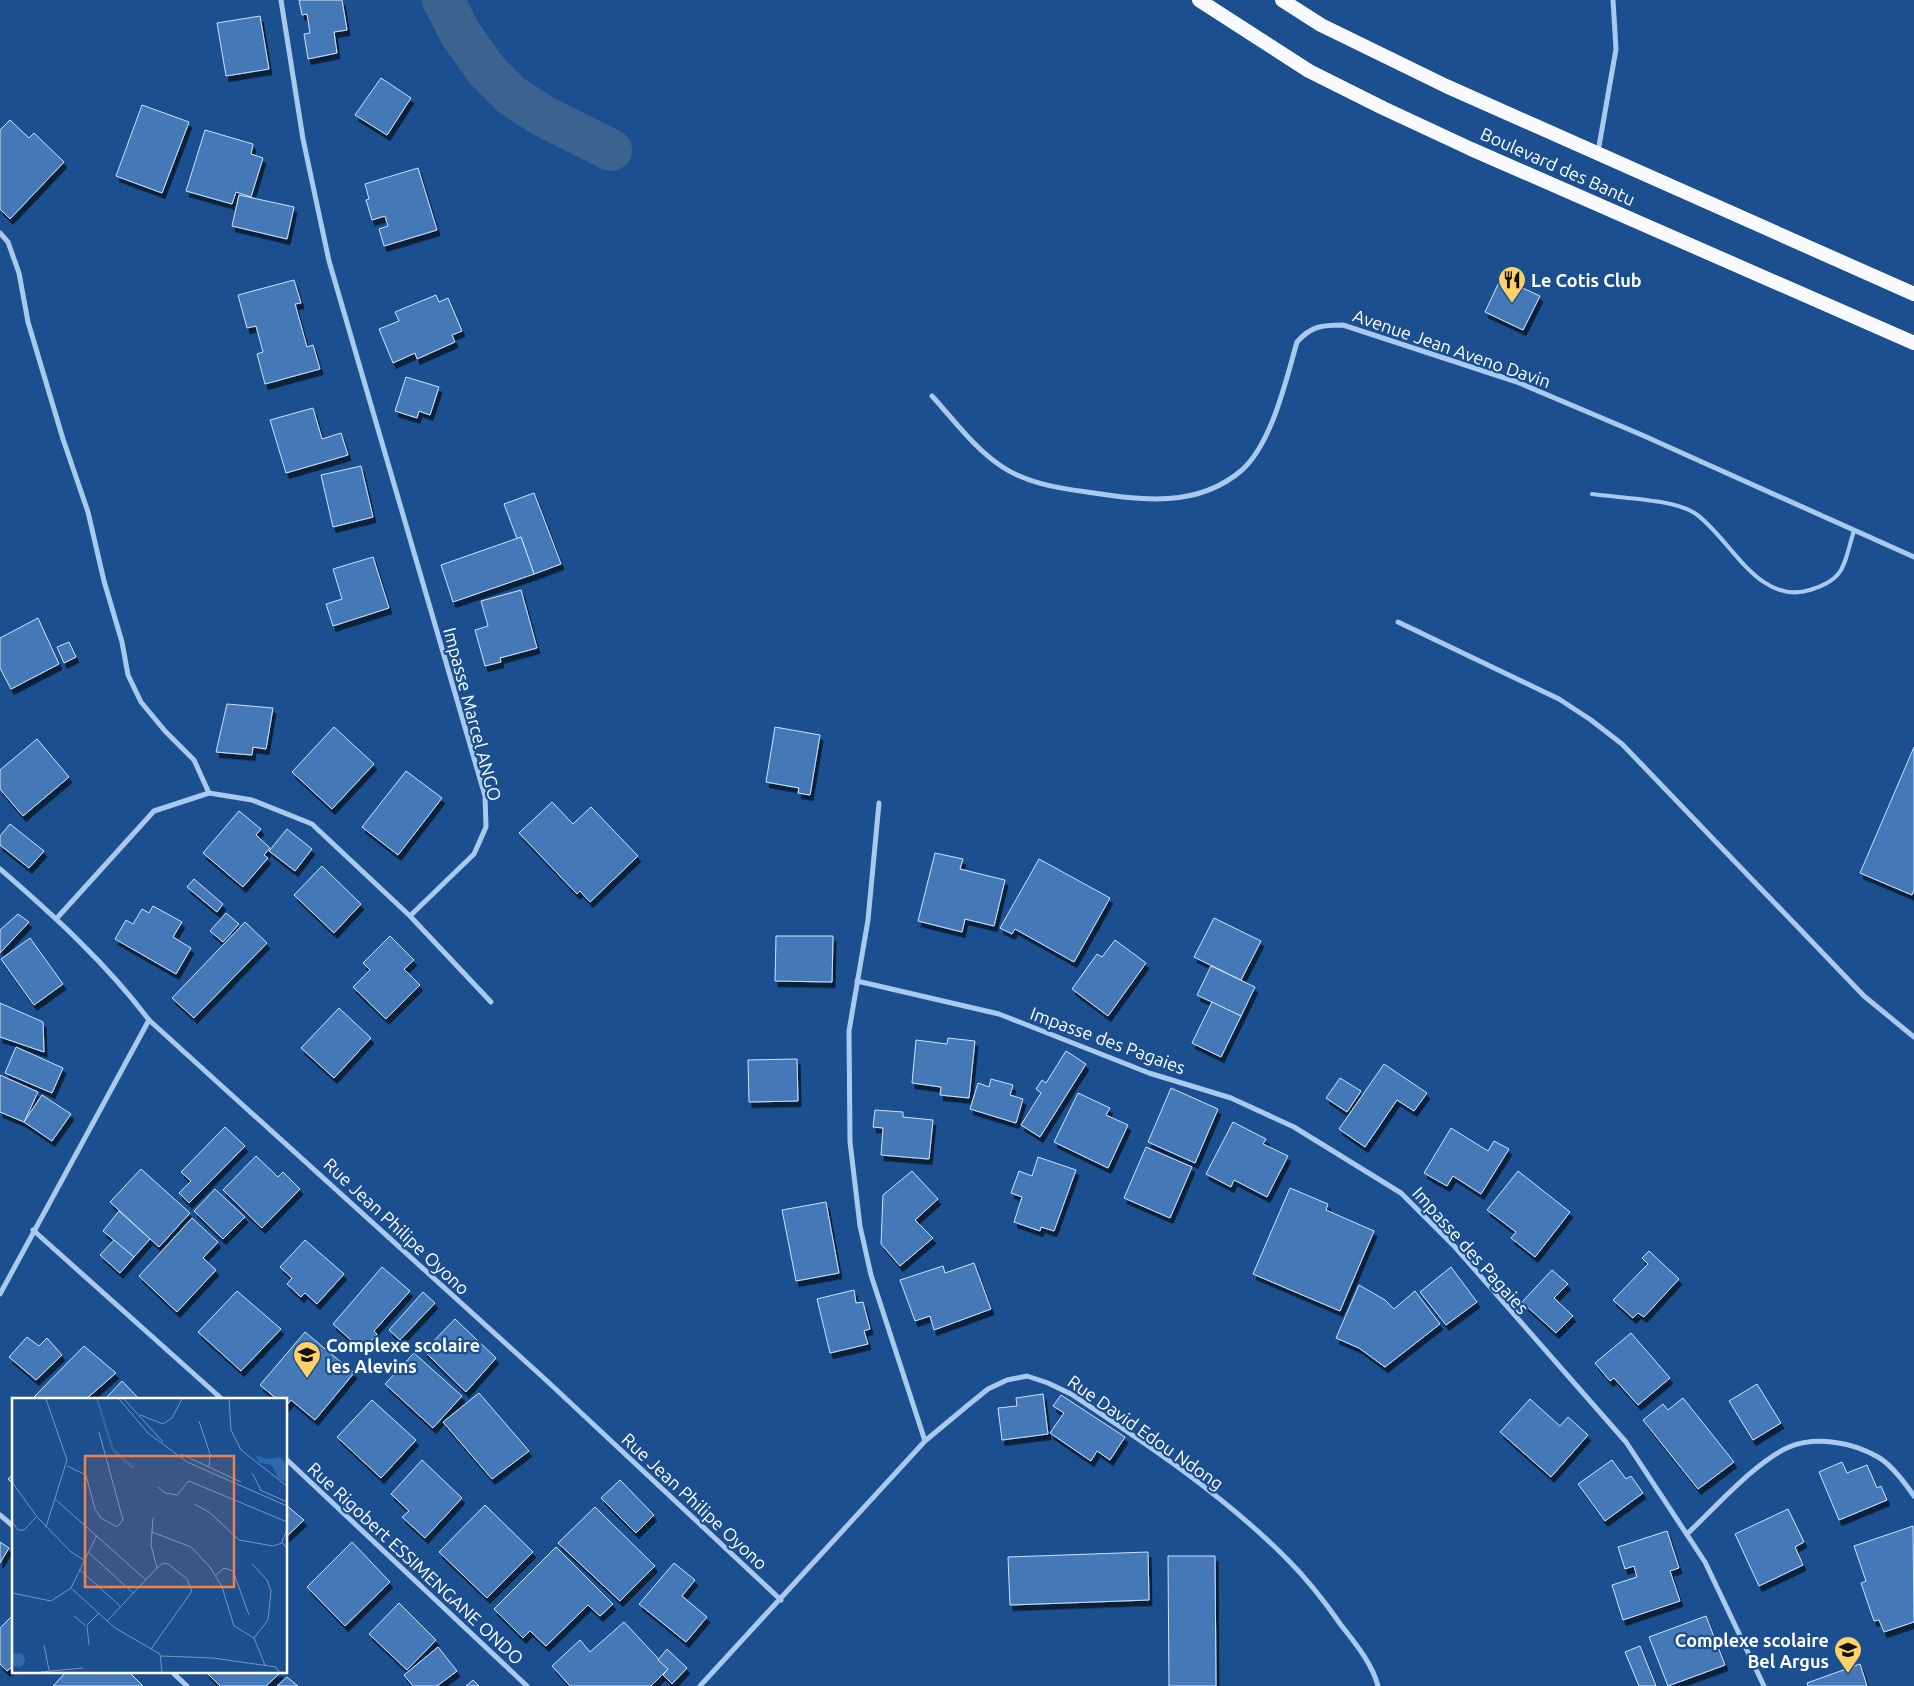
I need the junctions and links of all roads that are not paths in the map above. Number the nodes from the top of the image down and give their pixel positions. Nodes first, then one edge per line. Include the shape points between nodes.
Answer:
1 (281, 0) edge
2 (1199, 0) edge
3 (1282, 0) edge
4 (1613, 0) edge
5 (1597, 155) junction
6 (0, 234) edge
7 (1914, 294) edge
8 (1914, 343) edge
9 (932, 396) dead end
10 (1592, 494) dead end
11 (1854, 531) junction
12 (1914, 557) edge
13 (1398, 622) dead end
14 (209, 793) junction
15 (879, 803) dead end
16 (0, 869) edge
17 (410, 916) junction
18 (57, 918) junction
19 (857, 981) junction
20 (490, 1002) dead end
21 (149, 1020) junction
22 (1914, 1037) edge
23 (33, 1230) junction
24 (0, 1294) edge
25 (221, 1398) edge
26 (925, 1441) junction
27 (288, 1461) edge
28 (1914, 1496) edge
29 (0, 1515) edge
30 (12, 1525) edge
31 (1687, 1534) junction
32 (781, 1600) junction
33 (174, 1674) edge
34 (187, 1686) edge
35 (527, 1686) edge
36 (700, 1686) edge
37 (1378, 1686) edge
38 (1764, 1686) edge

1 - 17 street, Impasse Marcel ANGO via 303,139 330,261 485,796 486,827 474,854
2 - 8 highway, Boulevard des Bantu via 1309,71 1383,108
3 - 5 highway, Boulevard des Bantu via 1322,25
4 - 5 street via 1616,49
5 - 7 highway, Boulevard des Bantu
6 - 14 street via 8,242 19,273 28,322 88,512 128,675 141,702 194,760
9 - 11 street, Avenue Jean Aveno Davin via 982,450 1001,466 1024,478 1047,486 1135,500 1180,498 1218,486 1242,470 1258,450 1271,422 1297,342 1317,326 1343,325 1517,382
10 - 11 lane via 1678,506 1696,514 1760,580 1776,591 1800,593 1826,586 1843,571
11 - 12 street, Avenue Jean Aveno Davin
13 - 22 street via 1559,699 1614,738 1764,889 1864,996
14 - 17 street via 252,800 312,824
14 - 18 street via 154,811
15 - 19 street via 869,911
16 - 18 street, Rue Jean Philipe Oyono
17 - 20 street
18 - 21 street, Rue Jean Philipe Oyono via 126,990
19 - 26 street via 849,1031 848,1081 854,1191 872,1275
19 - 31 street, Impasse des Pagaies via 999,1014 1149,1072 1231,1098 1294,1127 1401,1192 1613,1426
21 - 23 street
21 - 32 street, Rue Jean Philipe Oyono via 546,1380
23 - 24 street
23 - 25 street
26 - 32 street, Rue David Edou Ndong
26 - 37 street, Rue David Edou Ndong via 988,1389 1007,1380 1027,1376 1071,1394 1234,1510 1263,1536 1322,1599 1356,1644 1375,1674
27 - 35 street, Rue Rigobert ESSIMENGANE ONDO
28 - 31 street via 1879,1457 1846,1444 1817,1441 1789,1447 1766,1462
29 - 30 street
31 - 38 street, Impasse des Pagaies via 1724,1598
32 - 36 street, Rue David Edou Ndong
33 - 34 street

